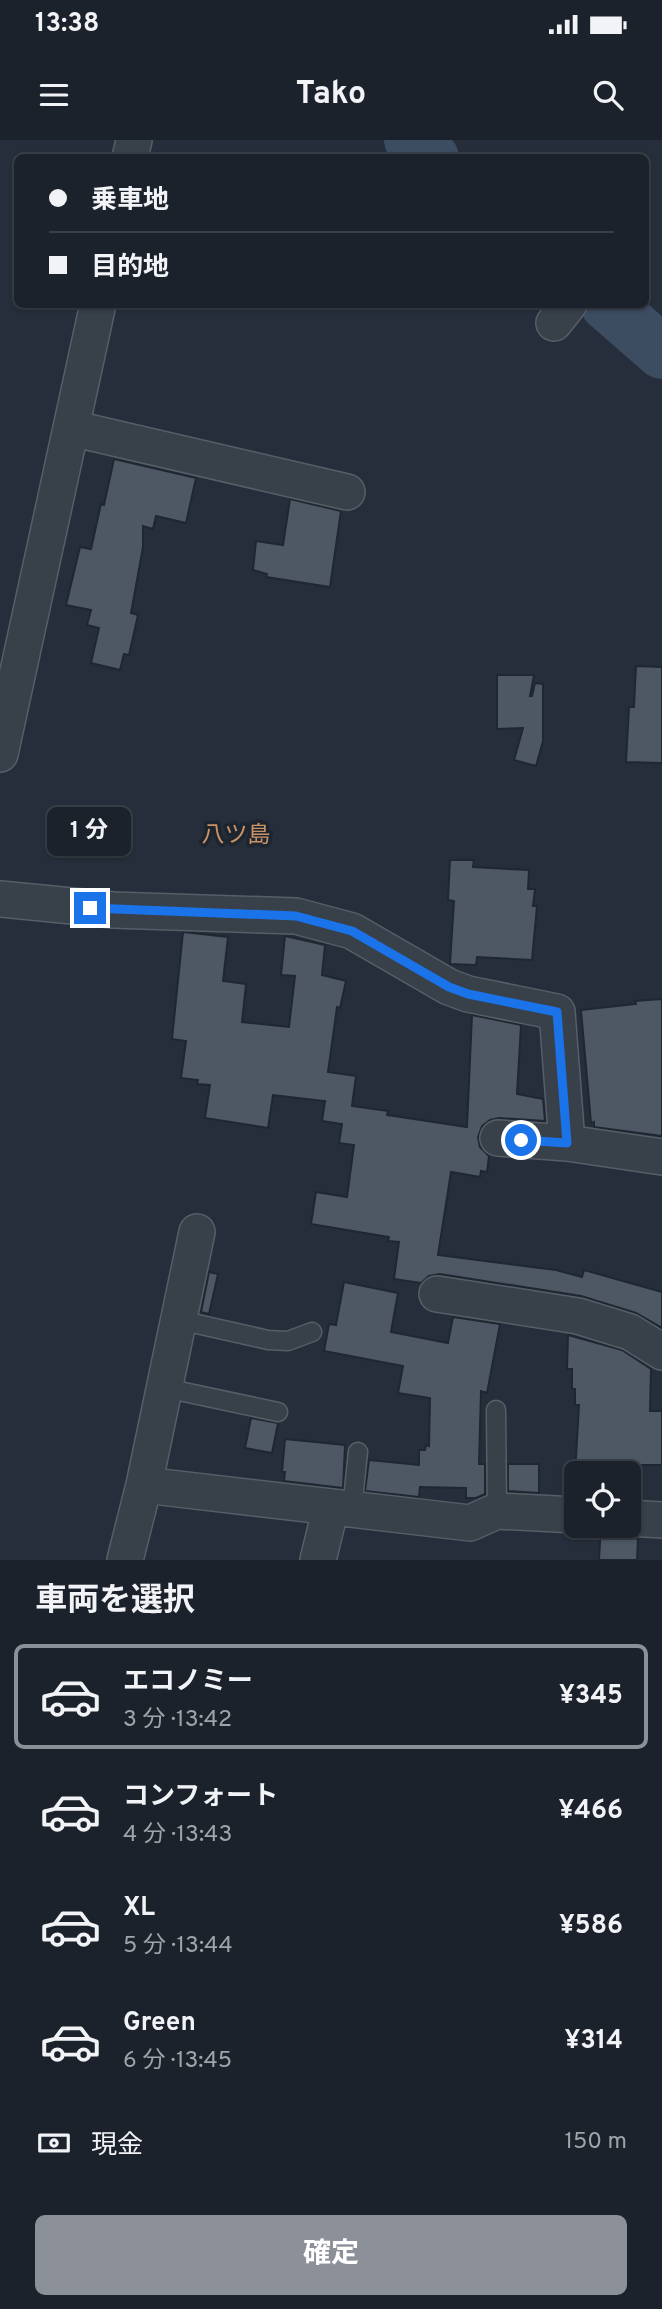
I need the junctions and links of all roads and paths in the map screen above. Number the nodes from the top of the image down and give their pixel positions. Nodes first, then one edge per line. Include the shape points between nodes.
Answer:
1 (97, 308) edge
2 (71, 428) junction
3 (347, 492) dead end
4 (0, 754) edge
5 (0, 900) edge
6 (498, 1138) dead end
7 (567, 1143) junction
8 (662, 1157) edge
9 (198, 1232) dead end
10 (437, 1294) dead end
11 (179, 1320) junction
12 (312, 1332) dead end
13 (662, 1352) edge
14 (164, 1388) junction
15 (496, 1410) dead end
16 (278, 1412) dead end
17 (358, 1452) dead end
18 (144, 1485) junction
19 (341, 1508) junction
20 (497, 1511) junction
21 (564, 1514) edge
22 (641, 1519) edge
23 (662, 1520) edge
24 (125, 1560) edge
25 (318, 1560) edge

1 - 2 street
2 - 3 street
2 - 4 street
5 - 7 street via 113,910 296,916 352,931 468,994 557,1012
6 - 7 street
7 - 8 street
9 - 11 street
10 - 13 street via 578,1316 630,1332
11 - 12 lane via 268,1340 288,1341
11 - 14 street
14 - 16 lane
14 - 18 street
15 - 20 lane
17 - 19 lane
18 - 19 street
18 - 24 street
19 - 20 street via 470,1523
19 - 25 street
20 - 21 street
22 - 23 street

